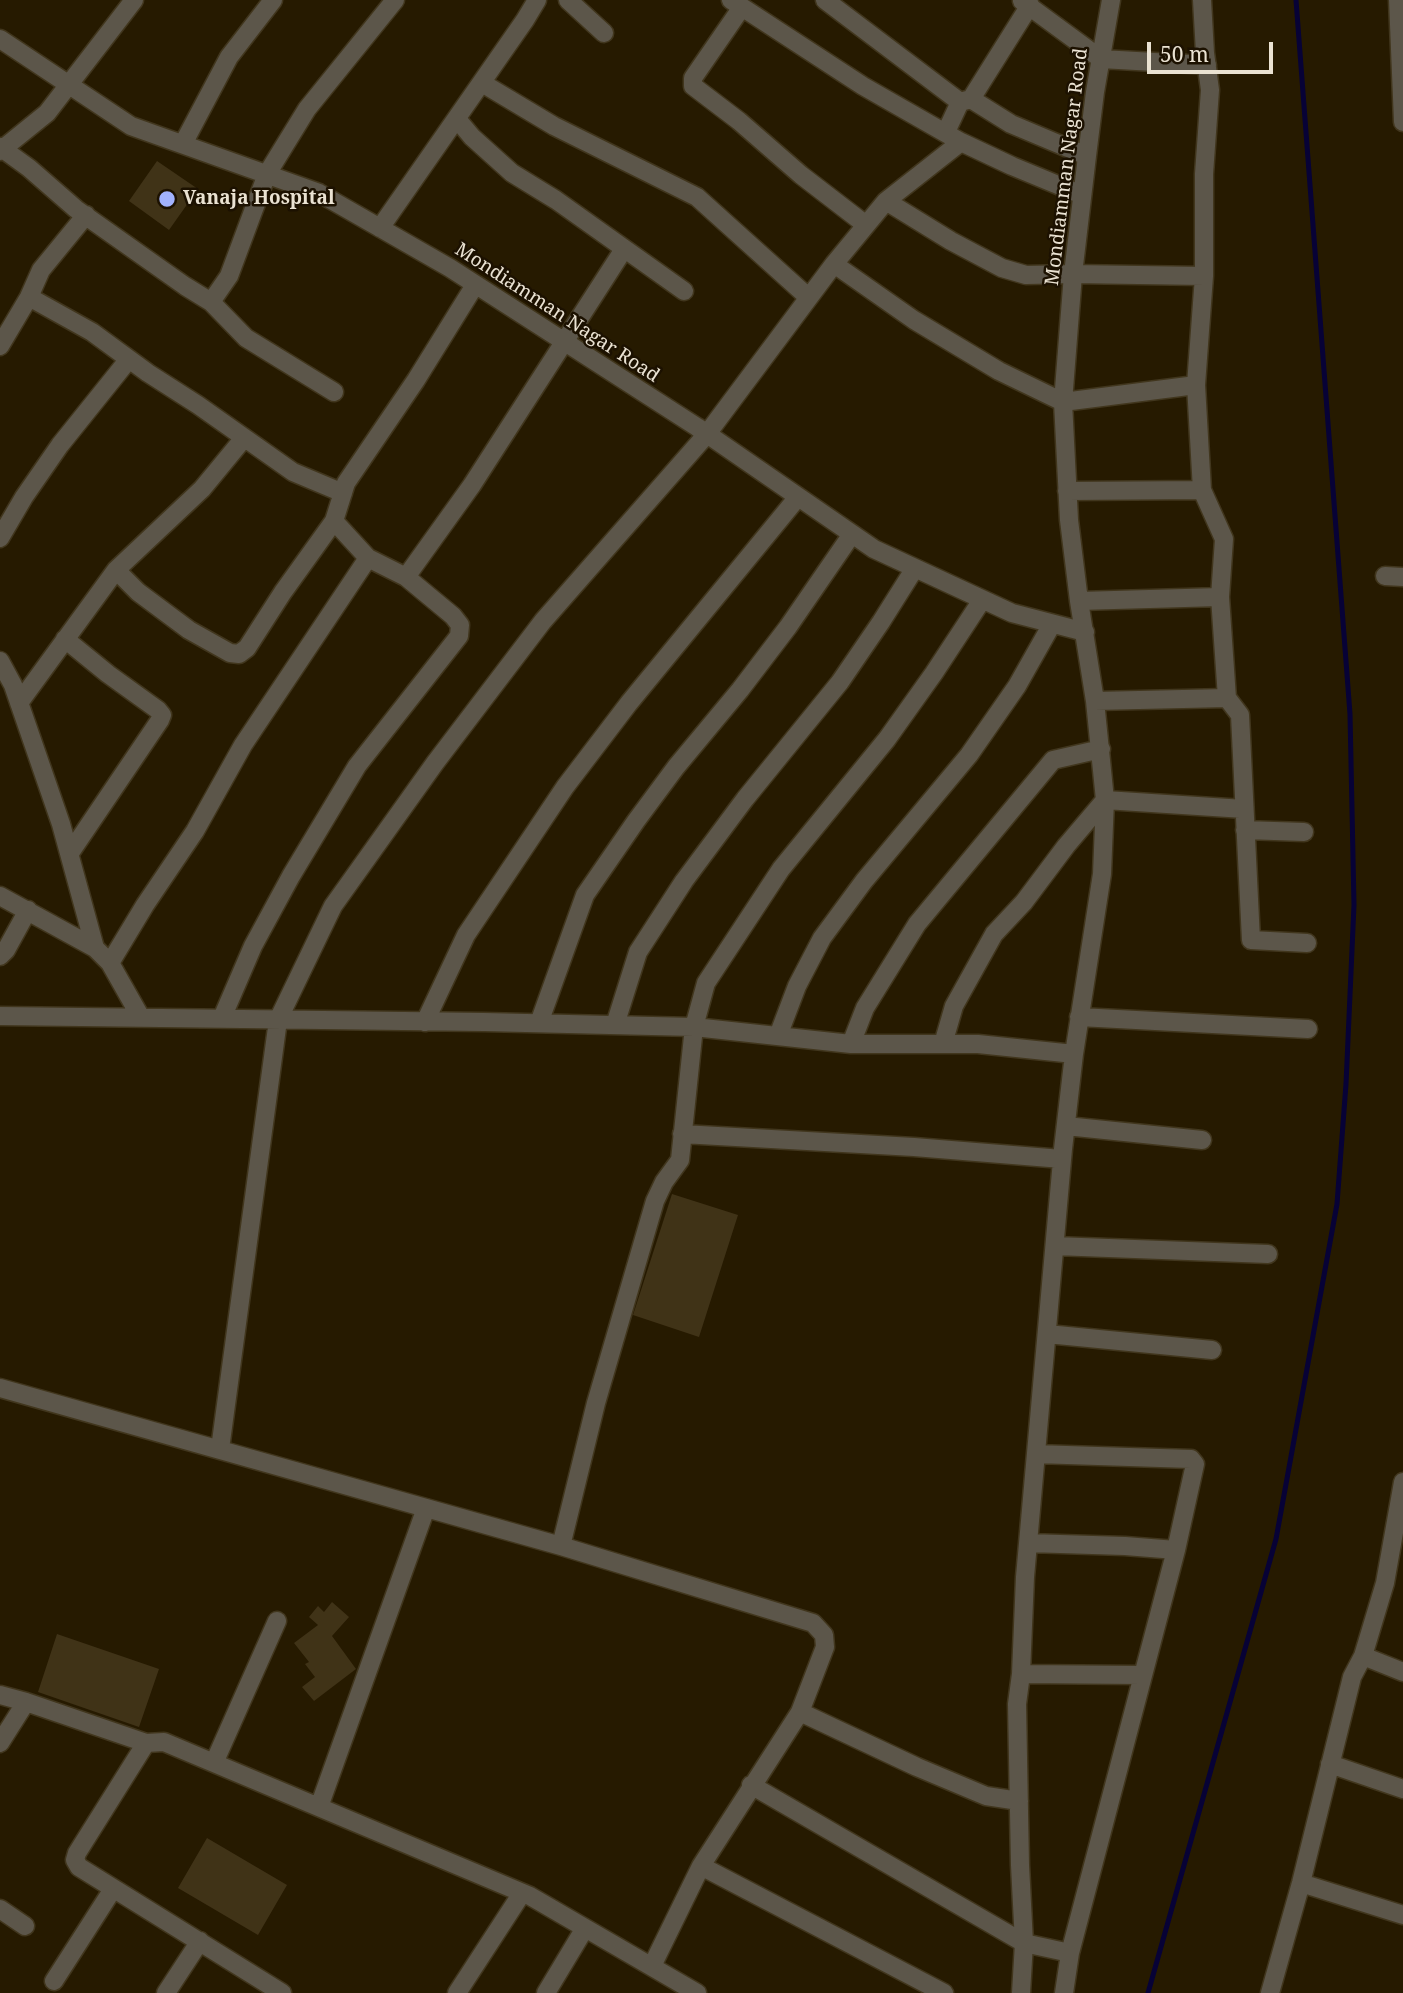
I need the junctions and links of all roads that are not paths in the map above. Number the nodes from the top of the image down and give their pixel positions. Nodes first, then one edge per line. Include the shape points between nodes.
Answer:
1 (134, 0) edge
2 (273, 0) edge
3 (395, 0) edge
4 (537, 0) edge
5 (568, 0) edge
6 (825, 0) edge
7 (1111, 0) edge
8 (1202, 0) edge
9 (1398, 0) edge
10 (737, 3) edge
11 (1025, 3) edge
12 (604, 33) dead end
13 (1401, 34) edge
14 (0, 39) edge
15 (1101, 58) junction
16 (1207, 65) junction
17 (482, 83) junction
18 (68, 84) junction
19 (965, 100) junction
20 (457, 119) junction
21 (1403, 122) edge
22 (946, 132) junction
23 (961, 142) junction
24 (183, 144) junction
25 (1, 149) edge
26 (1087, 156) junction
27 (267, 174) junction
28 (1082, 195) junction
29 (887, 201) junction
30 (86, 215) junction
31 (866, 225) junction
32 (380, 228) junction
33 (624, 249) junction
34 (834, 264) junction
35 (1073, 274) junction
36 (1204, 276) junction
37 (475, 285) junction
38 (684, 291) dead end
39 (29, 297) junction
40 (808, 297) junction
41 (211, 302) junction
42 (565, 342) junction
43 (0, 346) edge
44 (129, 359) junction
45 (1196, 385) junction
46 (334, 392) dead end
47 (1063, 402) junction
48 (707, 434) junction
49 (244, 438) junction
50 (1202, 490) junction
51 (1068, 491) junction
52 (343, 493) junction
53 (798, 497) junction
54 (334, 521) junction
55 (852, 534) junction
56 (0, 538) edge
57 (368, 558) junction
58 (915, 568) junction
59 (116, 570) junction
60 (406, 577) junction
61 (1220, 597) junction
62 (982, 600) junction
63 (1079, 601) junction
64 (1052, 624) junction
65 (1085, 632) junction
66 (65, 639) junction
67 (0, 661) edge
68 (1227, 698) junction
69 (1095, 701) junction
70 (19, 703) junction
71 (1101, 749) junction
72 (1105, 800) junction
73 (1244, 809) junction
74 (1245, 830) junction
75 (1304, 832) dead end
76 (70, 853) junction
77 (0, 896) edge
78 (28, 910) junction
79 (1307, 943) dead end
80 (95, 948) junction
81 (0, 956) edge
82 (110, 963) junction
83 (0, 1016) edge
84 (140, 1016) junction
85 (1079, 1017) junction
86 (222, 1018) junction
87 (278, 1020) junction
88 (425, 1022) junction
89 (539, 1023) junction
90 (615, 1025) junction
91 (694, 1027) junction
92 (1308, 1029) dead end
93 (778, 1036) junction
94 (851, 1044) junction
95 (943, 1044) junction
96 (1074, 1054) junction
97 (1066, 1126) junction
98 (682, 1134) junction
99 (1202, 1140) dead end
100 (1062, 1159) junction
101 (1055, 1246) junction
102 (1268, 1254) dead end
103 (1047, 1334) junction
104 (1212, 1350) dead end
105 (0, 1388) edge
106 (220, 1449) junction
107 (1036, 1454) junction
108 (1403, 1482) edge
109 (426, 1508) junction
110 (1028, 1542) junction
111 (561, 1546) junction
112 (1176, 1550) junction
113 (1396, 1567) edge
114 (276, 1621) dead end
115 (1363, 1656) junction
116 (1403, 1672) edge
117 (1021, 1674) junction
118 (1141, 1675) junction
119 (0, 1695) edge
120 (26, 1702) junction
121 (800, 1712) junction
122 (146, 1743) junction
123 (0, 1744) edge
124 (214, 1763) junction
125 (1330, 1764) junction
126 (751, 1785) junction
127 (1403, 1789) edge
128 (1019, 1801) junction
129 (319, 1807) junction
130 (701, 1866) junction
131 (1301, 1883) junction
132 (113, 1889) junction
133 (522, 1893) junction
134 (0, 1909) edge
135 (1403, 1915) edge
136 (25, 1926) dead end
137 (585, 1928) junction
138 (200, 1941) junction
139 (1024, 1943) junction
140 (1070, 1953) junction
141 (652, 1966) junction
142 (54, 1980) dead end
143 (166, 1993) edge
144 (282, 1993) edge
145 (457, 1993) edge
146 (546, 1993) edge
147 (697, 1993) edge
148 (943, 1993) edge
149 (1021, 1993) edge
150 (1063, 1993) edge
151 (1269, 1993) edge

1 - 18 street
2 - 24 street via 229,57
3 - 27 street via 307,109
4 - 17 street
5 - 12 street
6 - 19 street
7 - 15 street, Mondiamman Nagar Road
8 - 16 street
9 - 13 street
10 - 22 street via 863,86
10 - 31 street via 692,78 693,86
11 - 15 street
11 - 19 street
13 - 21 street
14 - 18 street, Mondiamman Nagar Road
15 - 16 street
15 - 26 street, Mondiamman Nagar Road
16 - 36 street
17 - 20 street
17 - 40 street via 554,126 697,197
18 - 24 street, Mondiamman Nagar Road via 131,126
18 - 25 street via 47,113
19 - 22 street
19 - 26 street
20 - 32 street
20 - 33 street via 512,173
22 - 23 street
23 - 28 street
23 - 29 street
24 - 27 street, Mondiamman Nagar Road
25 - 30 street
26 - 28 street, Mondiamman Nagar Road
27 - 32 street, Mondiamman Nagar Road via 319,192
27 - 41 street via 229,276
28 - 35 street, Mondiamman Nagar Road
29 - 31 street
29 - 35 street via 1002,268 1026,275
30 - 39 street via 41,270
30 - 41 street
31 - 34 street
32 - 37 street, Mondiamman Nagar Road
33 - 38 street
33 - 42 street
34 - 40 street
34 - 47 street via 988,365
35 - 36 street
35 - 47 street, Mondiamman Nagar Road
36 - 45 street
37 - 42 street, Mondiamman Nagar Road
37 - 52 street
39 - 43 street
39 - 44 street
40 - 48 street
41 - 46 street via 246,338
42 - 48 street, Mondiamman Nagar Road
42 - 60 street
44 - 49 street
44 - 56 street via 60,445
45 - 47 street
45 - 50 street
47 - 51 street, Mondiamman Nagar Road
48 - 53 street, Mondiamman Nagar Road
48 - 87 street via 543,621 435,763 333,906
49 - 52 street via 293,472
49 - 59 street via 202,489
50 - 51 street
50 - 61 street via 1224,539
51 - 63 street, Mondiamman Nagar Road
52 - 54 street
53 - 55 street, Mondiamman Nagar Road
53 - 88 street via 565,787 466,935
54 - 57 street
54 - 59 street via 239,654 189,630
55 - 58 street, Mondiamman Nagar Road
55 - 89 street via 788,627 676,766 585,895
57 - 60 street
57 - 82 street via 243,745 195,831
58 - 62 street, Mondiamman Nagar Road
58 - 90 street via 840,682 684,881 638,952
59 - 66 street
60 - 86 street via 453,616 460,625 458,636 357,766 253,946
61 - 63 street
61 - 68 street
62 - 64 street, Mondiamman Nagar Road via 1012,614
62 - 91 street via 887,739 781,869 706,982
63 - 65 street, Mondiamman Nagar Road
64 - 65 street, Mondiamman Nagar Road
64 - 93 street via 1017,687 969,755 864,880 822,938
65 - 69 street, Mondiamman Nagar Road
66 - 70 street
66 - 76 street via 162,715
67 - 70 street
68 - 69 street
68 - 73 street via 1240,715
69 - 71 street, Mondiamman Nagar Road
70 - 76 street
71 - 72 street, Mondiamman Nagar Road
71 - 94 street via 1053,760 917,924 865,1008
72 - 73 street
72 - 85 street, Mondiamman Nagar Road via 1102,874
72 - 95 street via 994,934 954,1006
73 - 74 street
74 - 75 street
74 - 79 street via 1251,940
76 - 80 street
77 - 78 street
78 - 80 street
78 - 81 street
80 - 82 street
82 - 84 street
83 - 84 street
84 - 86 street
85 - 92 street
85 - 96 street, Mondiamman Nagar Road
86 - 87 street
87 - 88 street
87 - 106 street
88 - 89 street
89 - 90 street
90 - 91 street
91 - 93 street
91 - 98 street
93 - 94 street
94 - 95 street
95 - 96 street
96 - 97 street, Mondiamman Nagar Road
97 - 99 street
97 - 100 street, Mondiamman Nagar Road
98 - 100 street
98 - 111 street via 680,1160 654,1201
100 - 101 street, Mondiamman Nagar Road
101 - 102 street
101 - 103 street, Mondiamman Nagar Road
103 - 104 street
103 - 107 street, Mondiamman Nagar Road
105 - 106 street
106 - 109 street
107 - 110 street, Mondiamman Nagar Road
107 - 112 street via 1191,1459 1195,1464
108 - 113 street
109 - 111 street
109 - 129 street
110 - 112 street
110 - 117 street, Mondiamman Nagar Road
111 - 121 street via 813,1623 824,1635 825,1647
112 - 118 street
113 - 115 street
114 - 124 street
115 - 116 street
115 - 125 street via 1352,1677
117 - 118 street
117 - 128 street, Mondiamman Nagar Road via 1017,1703
118 - 140 street
119 - 120 street
120 - 122 street
120 - 123 street
121 - 126 street
121 - 128 street via 986,1796
122 - 124 street via 164,1742
122 - 132 street via 75,1860
124 - 129 street
125 - 127 street
125 - 131 street
126 - 130 street
126 - 139 street
128 - 139 street, Mondiamman Nagar Road
129 - 133 street
130 - 141 street
130 - 148 street
131 - 135 street
131 - 151 street
132 - 138 street
132 - 142 street
133 - 137 street
133 - 145 street
134 - 136 street
137 - 141 street
137 - 146 street
138 - 143 street
138 - 144 street
139 - 140 street
139 - 149 street, Mondiamman Nagar Road
140 - 150 street
141 - 147 street

